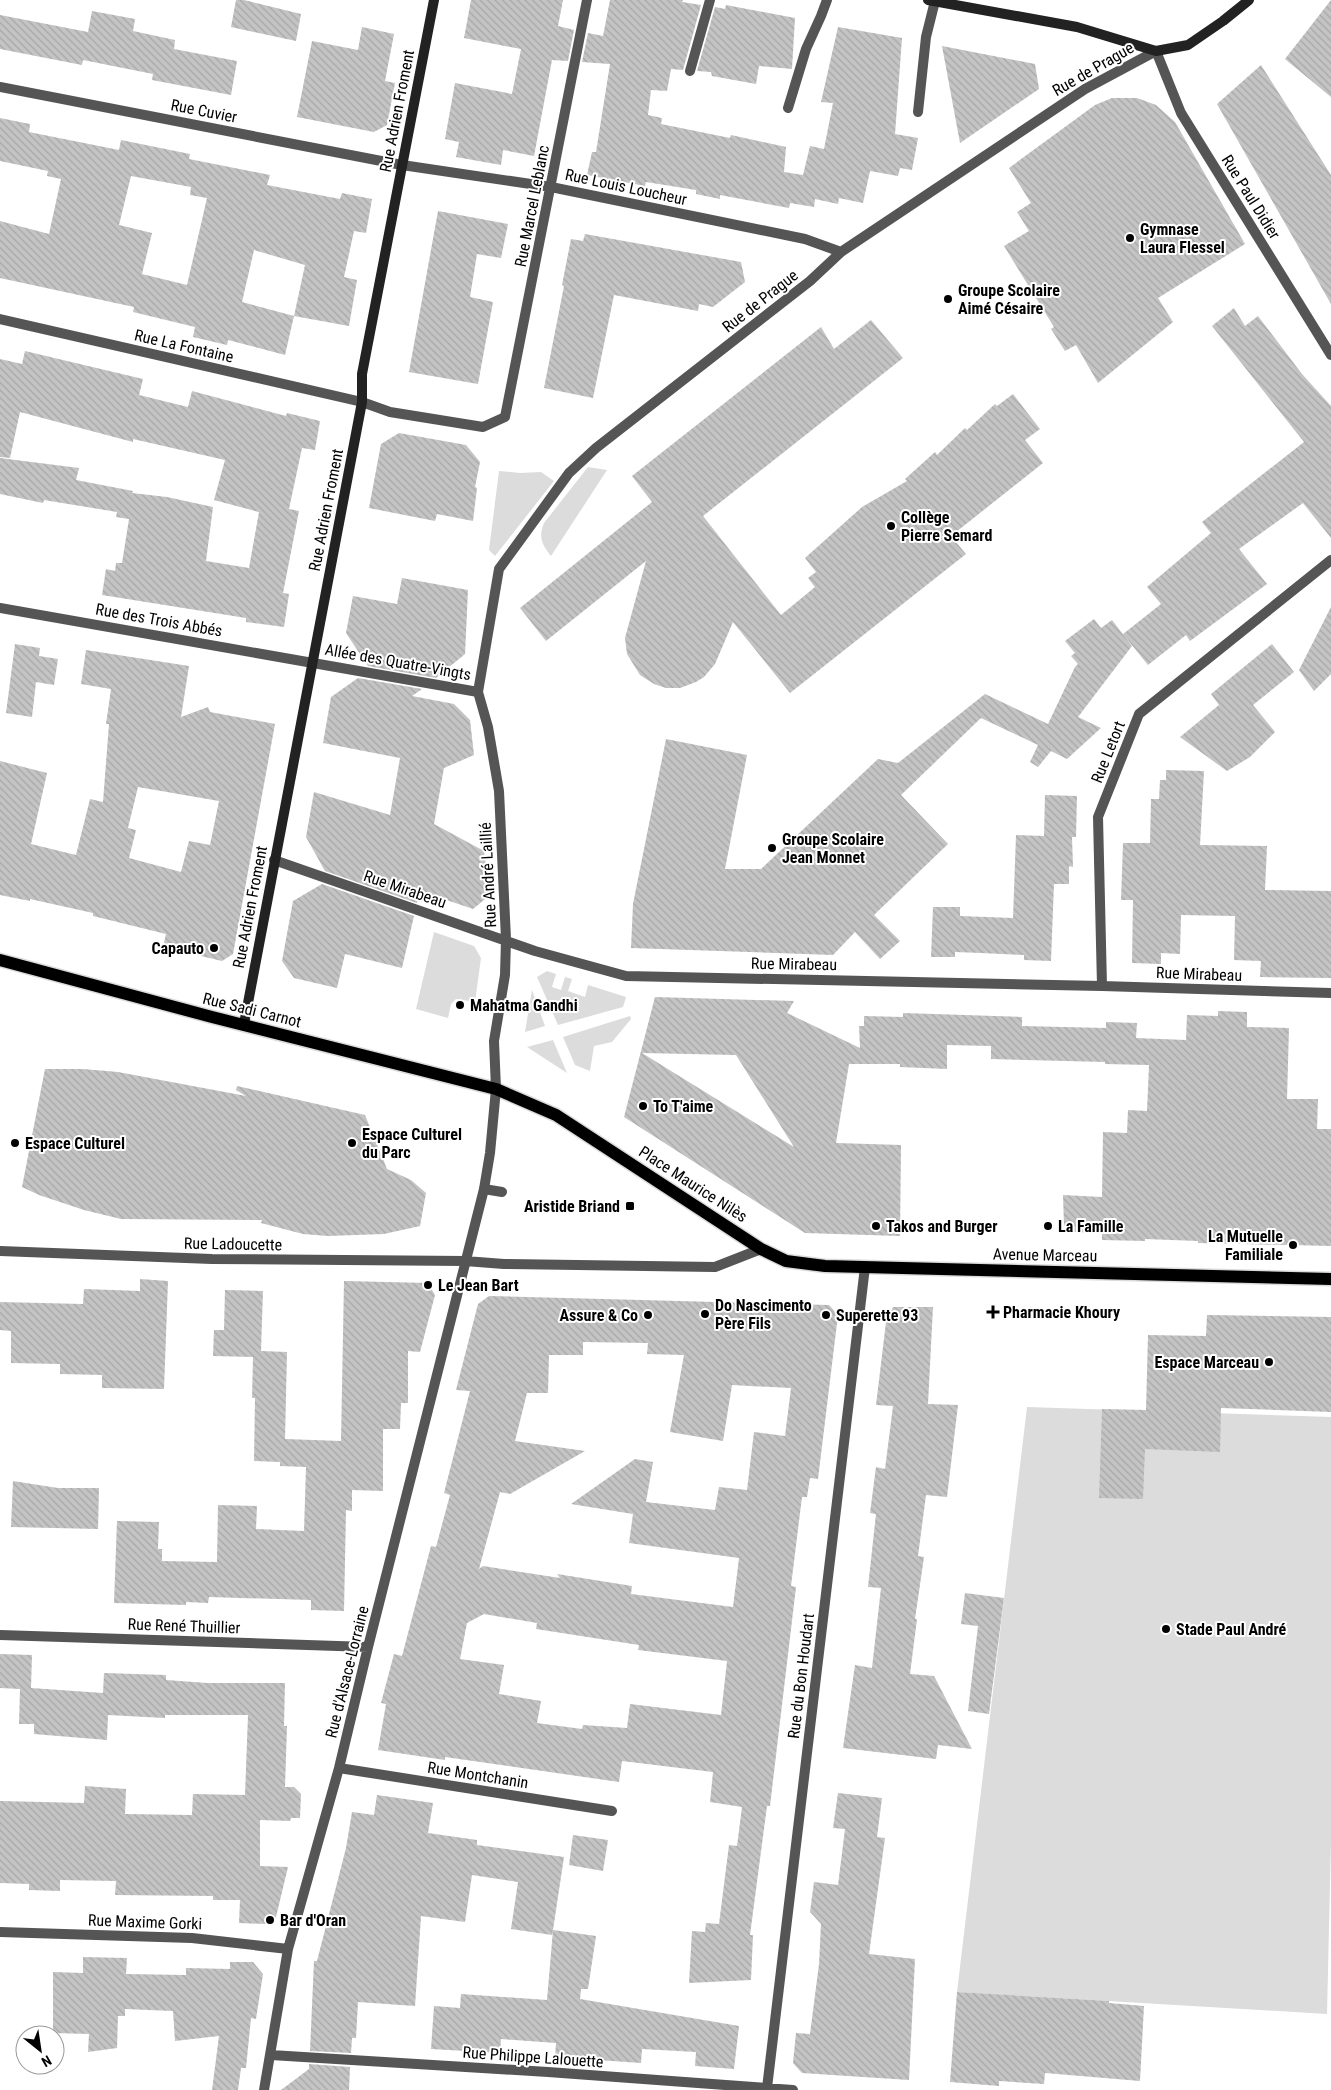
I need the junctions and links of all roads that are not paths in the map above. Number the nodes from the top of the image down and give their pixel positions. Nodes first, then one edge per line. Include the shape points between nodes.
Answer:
1 (434, 0) edge
2 (588, 0) edge
3 (710, 0) edge
4 (826, 0) edge
5 (1249, 0) edge
6 (932, 1) edge
7 (1156, 51) junction
8 (690, 71) dead end
9 (0, 87) edge
10 (788, 108) dead end
11 (918, 112) dead end
12 (402, 165) junction
13 (551, 187) junction
14 (841, 252) junction
15 (0, 319) edge
16 (1331, 354) edge
17 (362, 402) junction
18 (505, 417) joint
19 (1331, 560) edge
20 (0, 608) edge
21 (483, 661) joint
22 (313, 662) junction
23 (478, 692) junction
24 (274, 860) junction
25 (506, 939) junction
26 (0, 960) edge
27 (1102, 986) junction
28 (1331, 993) edge
29 (244, 1024) junction
30 (496, 1089) junction
31 (484, 1189) junction
32 (502, 1192) dead end
33 (761, 1249) junction
34 (0, 1251) edge
35 (465, 1261) junction
36 (865, 1267) junction
37 (1331, 1279) edge
38 (0, 1635) edge
39 (368, 1647) junction
40 (339, 1768) junction
41 (612, 1811) dead end
42 (0, 1932) edge
43 (288, 1949) junction
44 (271, 2055) junction
45 (767, 2088) junction
46 (264, 2090) edge
47 (793, 2090) edge

1 - 12 street, Rue Adrien Froment
2 - 13 street, Rue Marcel Leblanc
3 - 8 street
4 - 10 street via 806,49
5 - 7 street via 1188,45
6 - 7 street via 1078,27
6 - 11 street
7 - 14 street, Rue de Prague via 1085,89
7 - 16 street, Rue Paul Didier via 1181,113
9 - 12 street, Rue Cuvier
12 - 13 street, Rue Louis Loucheur
12 - 17 street, Rue Adrien Froment via 362,374
13 - 14 street, Rue Louis Loucheur via 805,239
13 - 18 street, Rue Marcel Leblanc
14 - 21 street, Rue de Prague via 810,281 568,473 499,569
15 - 17 street, Rue La Fontaine
17 - 18 street, Rue La Fontaine via 390,412 483,427
17 - 22 street, Rue Adrien Froment
19 - 27 street, Rue Letort via 1140,714 1098,817
20 - 22 street, Rue des Trois Abbés
21 - 23 street, Rue André Laillié
22 - 23 street, Allée des Quatre-Vingts
22 - 24 street, Rue Adrien Froment
23 - 25 street, Rue André Laillié via 488,727 499,791
24 - 25 street, Rue Mirabeau
24 - 29 street, Rue Adrien Froment
25 - 27 street, Rue Mirabeau via 535,951 626,976
25 - 30 street, Rue André Laillié via 505,975 494,1041
26 - 29 main road, Rue Sadi Carnot
27 - 28 street, Rue Mirabeau
29 - 30 main road, Rue Sadi Carnot
30 - 31 street
30 - 33 main road, Place Maurice Nilès via 556,1115
31 - 32 street
31 - 35 street
33 - 35 street via 715,1267
33 - 36 main road, Avenue Marceau via 786,1261 806,1265
34 - 35 street, Rue Ladoucette via 212,1259
35 - 39 street, Rue d'Alsace-Lorraine
36 - 37 main road, Avenue Marceau
36 - 45 street, Rue du Bon Houdart
38 - 39 street, Rue René Thuillier
39 - 40 street, Rue d'Alsace-Lorraine
40 - 41 street, Rue Montchanin
40 - 43 street, Rue d'Alsace-Lorraine
42 - 43 street, Rue Maxime Gorki via 192,1938
43 - 44 street, Rue d'Alsace-Lorraine
44 - 45 street, Rue Philippe Lalouette
44 - 46 street, Rue d'Alsace-Lorraine
45 - 47 street, Rue Philippe Lalouette

